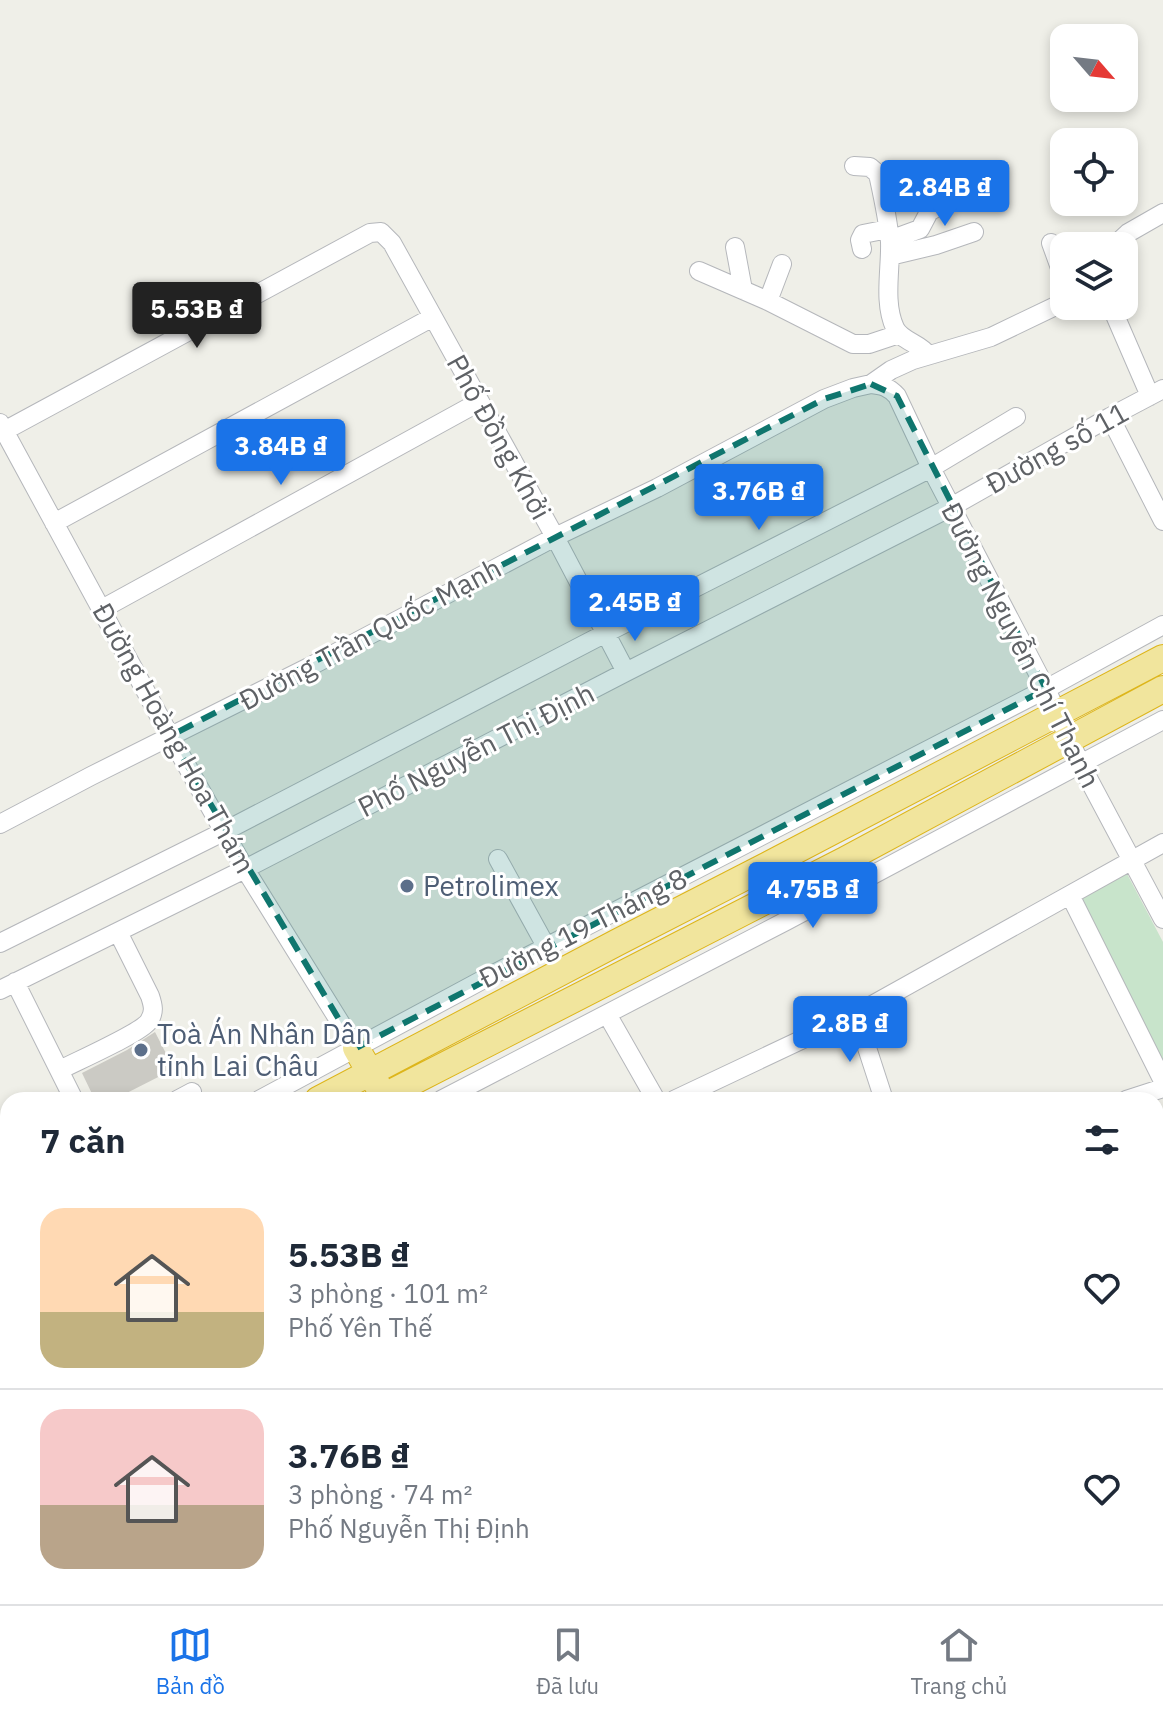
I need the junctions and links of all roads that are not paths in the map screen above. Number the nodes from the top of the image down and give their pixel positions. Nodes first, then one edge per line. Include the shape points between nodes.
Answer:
1 (854, 166) dead end
2 (935, 181) dead end
3 (1163, 213) edge
4 (1130, 232) edge
5 (972, 240) dead end
6 (889, 242) junction
7 (735, 247) dead end
8 (862, 249) dead end
9 (782, 264) dead end
10 (699, 271) dead end
11 (743, 290) junction
12 (768, 301) junction
13 (1050, 309) edge
14 (433, 317) junction
15 (1118, 320) edge
16 (899, 334) junction
17 (928, 355) junction
18 (871, 384) junction
19 (1157, 393) edge
20 (479, 402) junction
21 (1016, 417) dead end
22 (1110, 417) junction
23 (2, 427) edge
24 (931, 468) junction
25 (951, 507) junction
26 (1160, 509) edge
27 (54, 523) junction
28 (555, 537) junction
29 (102, 609) junction
30 (1163, 625) edge
31 (606, 633) junction
32 (1163, 658) edge
33 (626, 672) junction
34 (1046, 689) junction
35 (1163, 689) edge
36 (1058, 715) junction
37 (1163, 720) edge
38 (170, 736) junction
39 (1075, 752) junction
40 (0, 824) edge
41 (225, 831) junction
42 (1163, 843) edge
43 (498, 859) dead end
44 (1133, 859) junction
45 (245, 869) junction
46 (1070, 895) junction
47 (1163, 919) edge
48 (118, 932) junction
49 (0, 943) edge
50 (547, 948) junction
51 (5, 985) edge
52 (607, 1014) junction
53 (856, 1014) junction
54 (356, 1048) junction
55 (60, 1070) junction
56 (370, 1073) junction
57 (1163, 1081) edge
58 (70, 1092) edge
59 (274, 1092) edge
60 (333, 1092) edge
61 (379, 1092) edge
62 (396, 1092) edge
63 (462, 1092) edge
64 (651, 1092) edge
65 (691, 1092) edge
66 (877, 1092) edge

1 - 6 street via 870,167 878,174
2 - 6 street via 939,206 920,229
3 - 4 street
5 - 6 street via 936,245
6 - 8 street via 863,234
6 - 16 street via 891,308
7 - 11 street
9 - 12 street
10 - 11 street
11 - 12 street
12 - 16 street via 858,345
13 - 17 street, Đường Trần Quốc Mạnh via 991,337
14 - 20 street, Phố Đồng Khởi
14 - 23 street, Phố Đồng Khởi via 392,243 381,232 370,233
14 - 27 street
15 - 19 street
16 - 17 street
17 - 18 street, Đường Trần Quốc Mạnh
18 - 24 street, Đường Nguyễn Chí Thanh via 897,396
18 - 28 street, Đường Trần Quốc Mạnh via 824,399
19 - 22 street, Đường số 11
20 - 28 street, Phố Đồng Khởi
20 - 29 street
21 - 24 street, Phố Nguyễn Thị Định
22 - 25 street, Đường số 11
22 - 26 street
23 - 27 street, Đường Hoàng Hoa Thám
24 - 25 street, Đường Nguyễn Chí Thanh
24 - 31 street, Phố Nguyễn Thị Định
25 - 33 street, Phố Nguyễn Thị Định
25 - 34 street, Đường Nguyễn Chí Thanh
27 - 29 street, Đường Hoàng Hoa Thám
28 - 31 street, Phố Đồng Khởi
28 - 38 street, Đường Trần Quốc Mạnh
29 - 38 street, Đường Hoàng Hoa Thám
30 - 34 street, Đường 19 Tháng 8
31 - 33 street, Phố Đồng Khởi
31 - 41 street, Phố Nguyễn Thị Định
32 - 36 highway, Đường 19 Tháng 8
33 - 45 street, Phố Nguyễn Thị Định
34 - 36 street, Đường Nguyễn Chí Thanh
34 - 50 street, Đường 19 Tháng 8
35 - 39 highway
36 - 39 street, Đường Nguyễn Chí Thanh
36 - 56 highway, Đường 19 Tháng 8
37 - 39 street
38 - 40 street, Đường Trần Quốc Mạnh
38 - 41 street, Đường Hoàng Hoa Thám
39 - 44 street, Đường Nguyễn Chí Thanh
39 - 52 street via 814,907
39 - 62 highway via 831,867
41 - 45 street, Đường Hoàng Hoa Thám
41 - 49 street, Phố Nguyễn Thị Định
42 - 44 street
43 - 50 street
44 - 46 street
44 - 47 street, Đường Nguyễn Chí Thanh
45 - 48 street, Phố Nguyễn Thị Định
45 - 54 street, Đường Hoàng Hoa Thám
46 - 53 street
46 - 57 street
48 - 51 street, Phố Nguyễn Thị Định
48 - 55 street via 150,996 153,1014 144,1027
50 - 54 street, Đường 19 Tháng 8
51 - 55 street
52 - 63 street
52 - 64 street
53 - 65 street
53 - 66 street
54 - 56 highway
54 - 59 street, Đường 19 Tháng 8
55 - 58 street
56 - 60 highway, Đường 19 Tháng 8
56 - 61 highway

